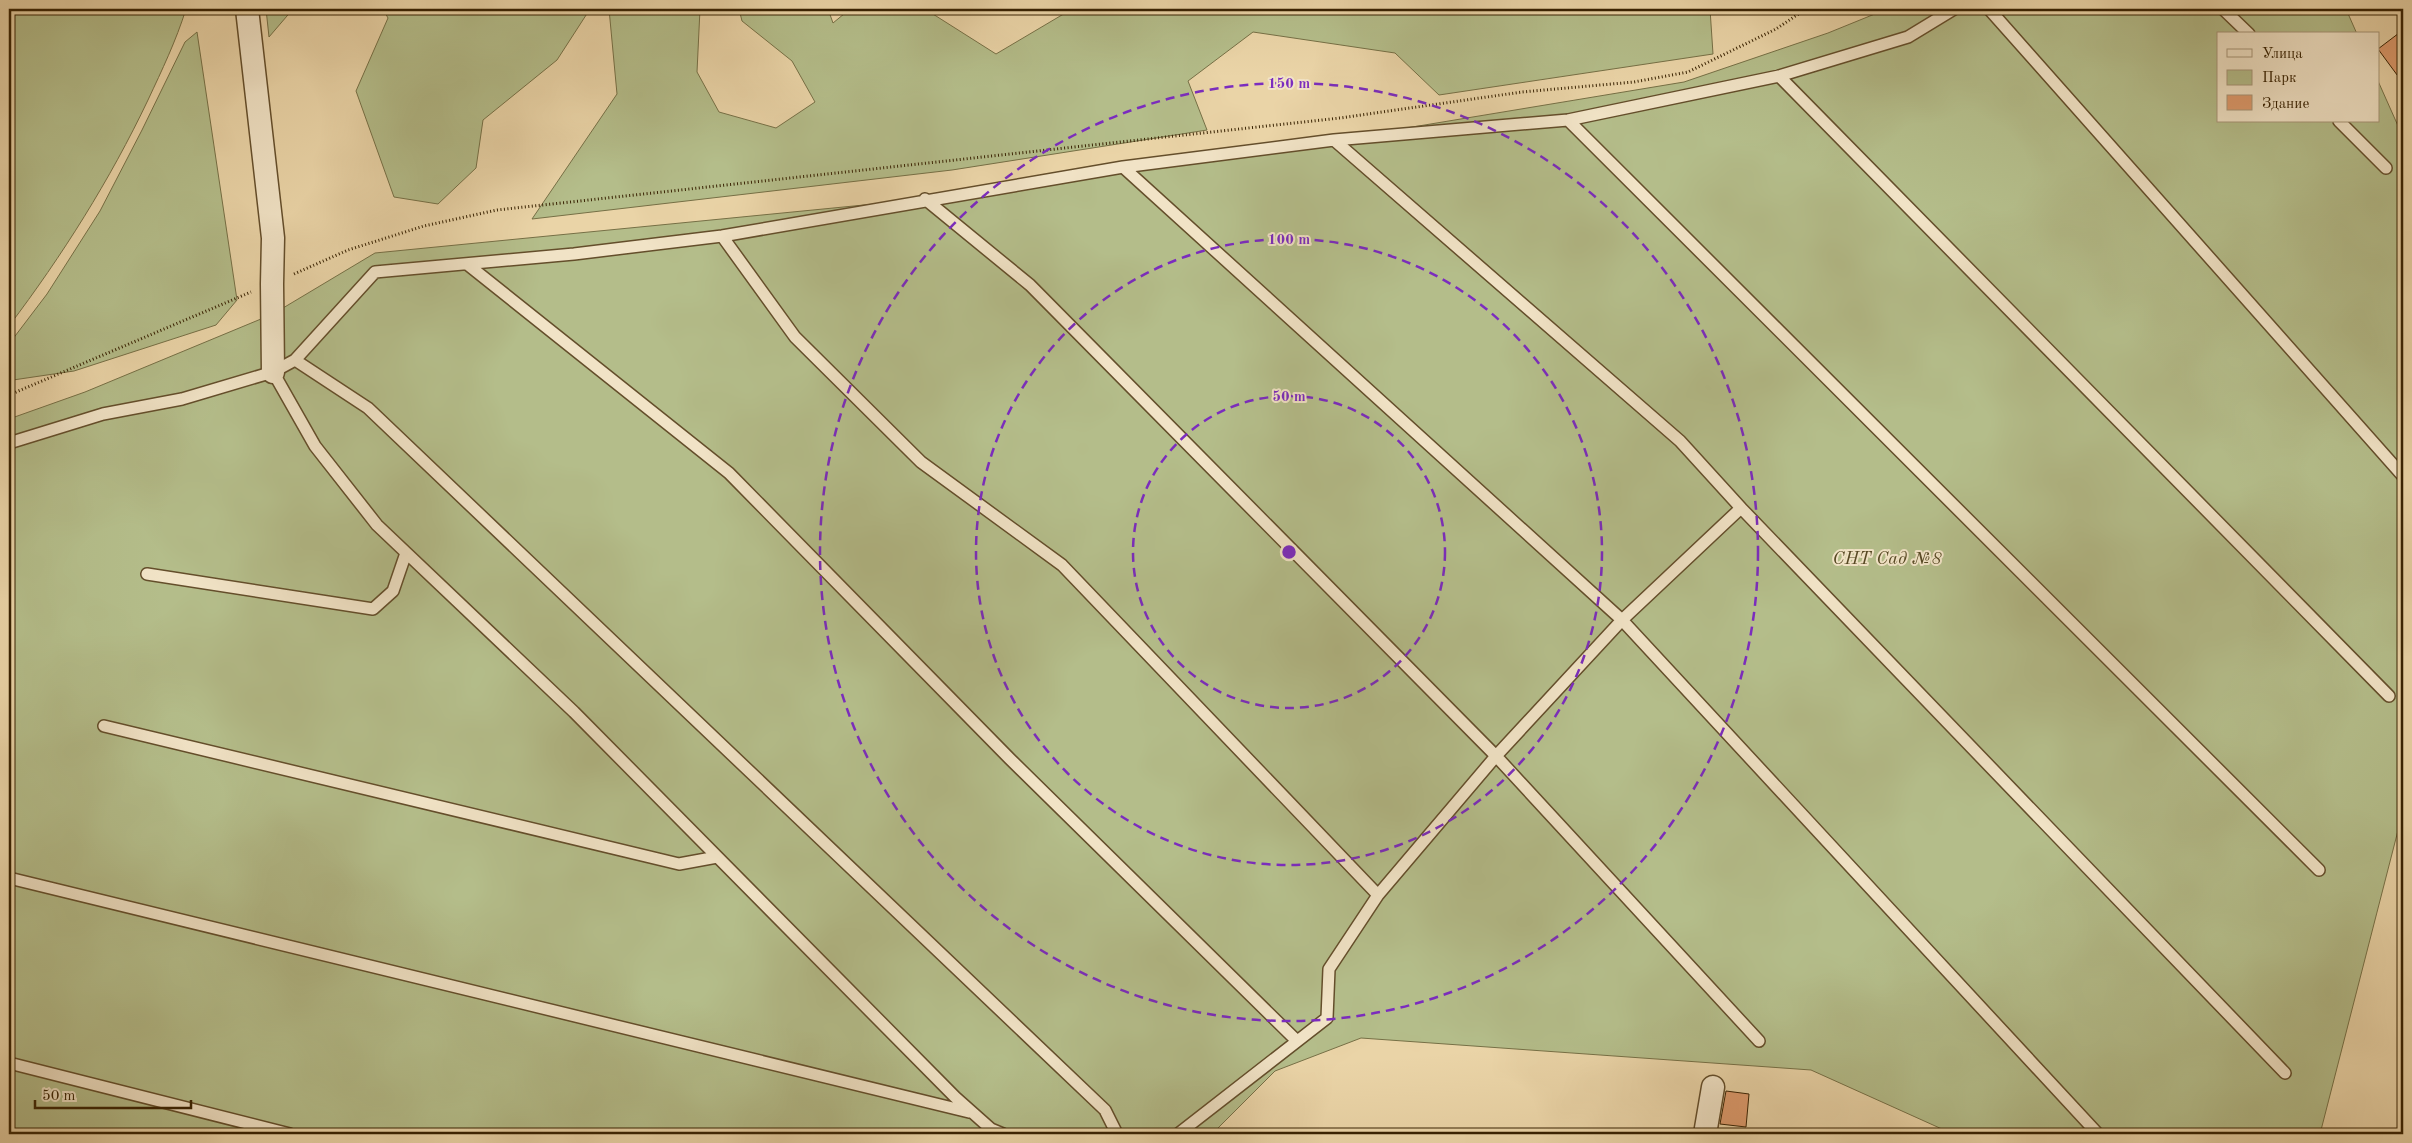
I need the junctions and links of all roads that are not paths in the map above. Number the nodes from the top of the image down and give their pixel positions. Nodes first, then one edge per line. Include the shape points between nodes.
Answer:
1 (247, 9) edge
2 (1954, 9) edge
3 (1989, 9) edge
4 (2223, 9) edge
5 (2247, 32) edge
6 (1779, 76) junction
7 (1568, 120) junction
8 (2340, 122) edge
9 (1334, 140) junction
10 (1123, 167) junction
11 (2386, 168) dead end
12 (925, 199) junction
13 (722, 236) junction
14 (467, 264) junction
15 (295, 360) junction
16 (273, 372) junction
17 (9, 443) edge
18 (2403, 476) edge
19 (1741, 508) junction
20 (406, 553) junction
21 (147, 574) dead end
22 (1622, 620) junction
23 (2389, 696) dead end
24 (104, 726) dead end
25 (1496, 756) junction
26 (717, 857) junction
27 (2319, 870) dead end
28 (9, 878) edge
29 (1378, 895) junction
30 (1759, 1041) dead end
31 (1297, 1042) junction
32 (9, 1062) edge
33 (2285, 1073) dead end
34 (1714, 1087) dead end
35 (972, 1113) junction
36 (290, 1134) edge
37 (1003, 1134) edge
38 (1117, 1134) edge
39 (1178, 1134) edge
40 (1705, 1134) edge
41 (2098, 1134) edge

1 - 16 street via 273,238
2 - 6 lane via 1908,37
3 - 18 lane
4 - 5 lane
6 - 7 lane
6 - 23 lane
7 - 9 lane
7 - 27 lane
8 - 11 lane
9 - 10 lane
9 - 19 lane via 1680,441
10 - 12 lane
10 - 22 lane
12 - 13 lane
12 - 25 lane via 1030,285
13 - 14 lane
13 - 29 lane via 795,337 921,462 1062,565
14 - 15 lane via 375,272
14 - 31 lane via 729,472 1010,759
15 - 16 lane
15 - 38 lane via 368,408 1105,1110
16 - 17 lane via 182,399 103,414
16 - 20 lane via 315,446 377,525
19 - 22 lane
19 - 33 lane
20 - 21 lane via 393,590 373,609
20 - 26 lane via 574,712
22 - 25 lane
22 - 41 lane
24 - 26 lane via 679,864
25 - 29 lane
25 - 30 lane
26 - 35 lane
28 - 35 lane
29 - 31 lane via 1329,969 1328,1018
31 - 39 lane
32 - 36 lane
34 - 40 street
35 - 37 lane via 991,1130

